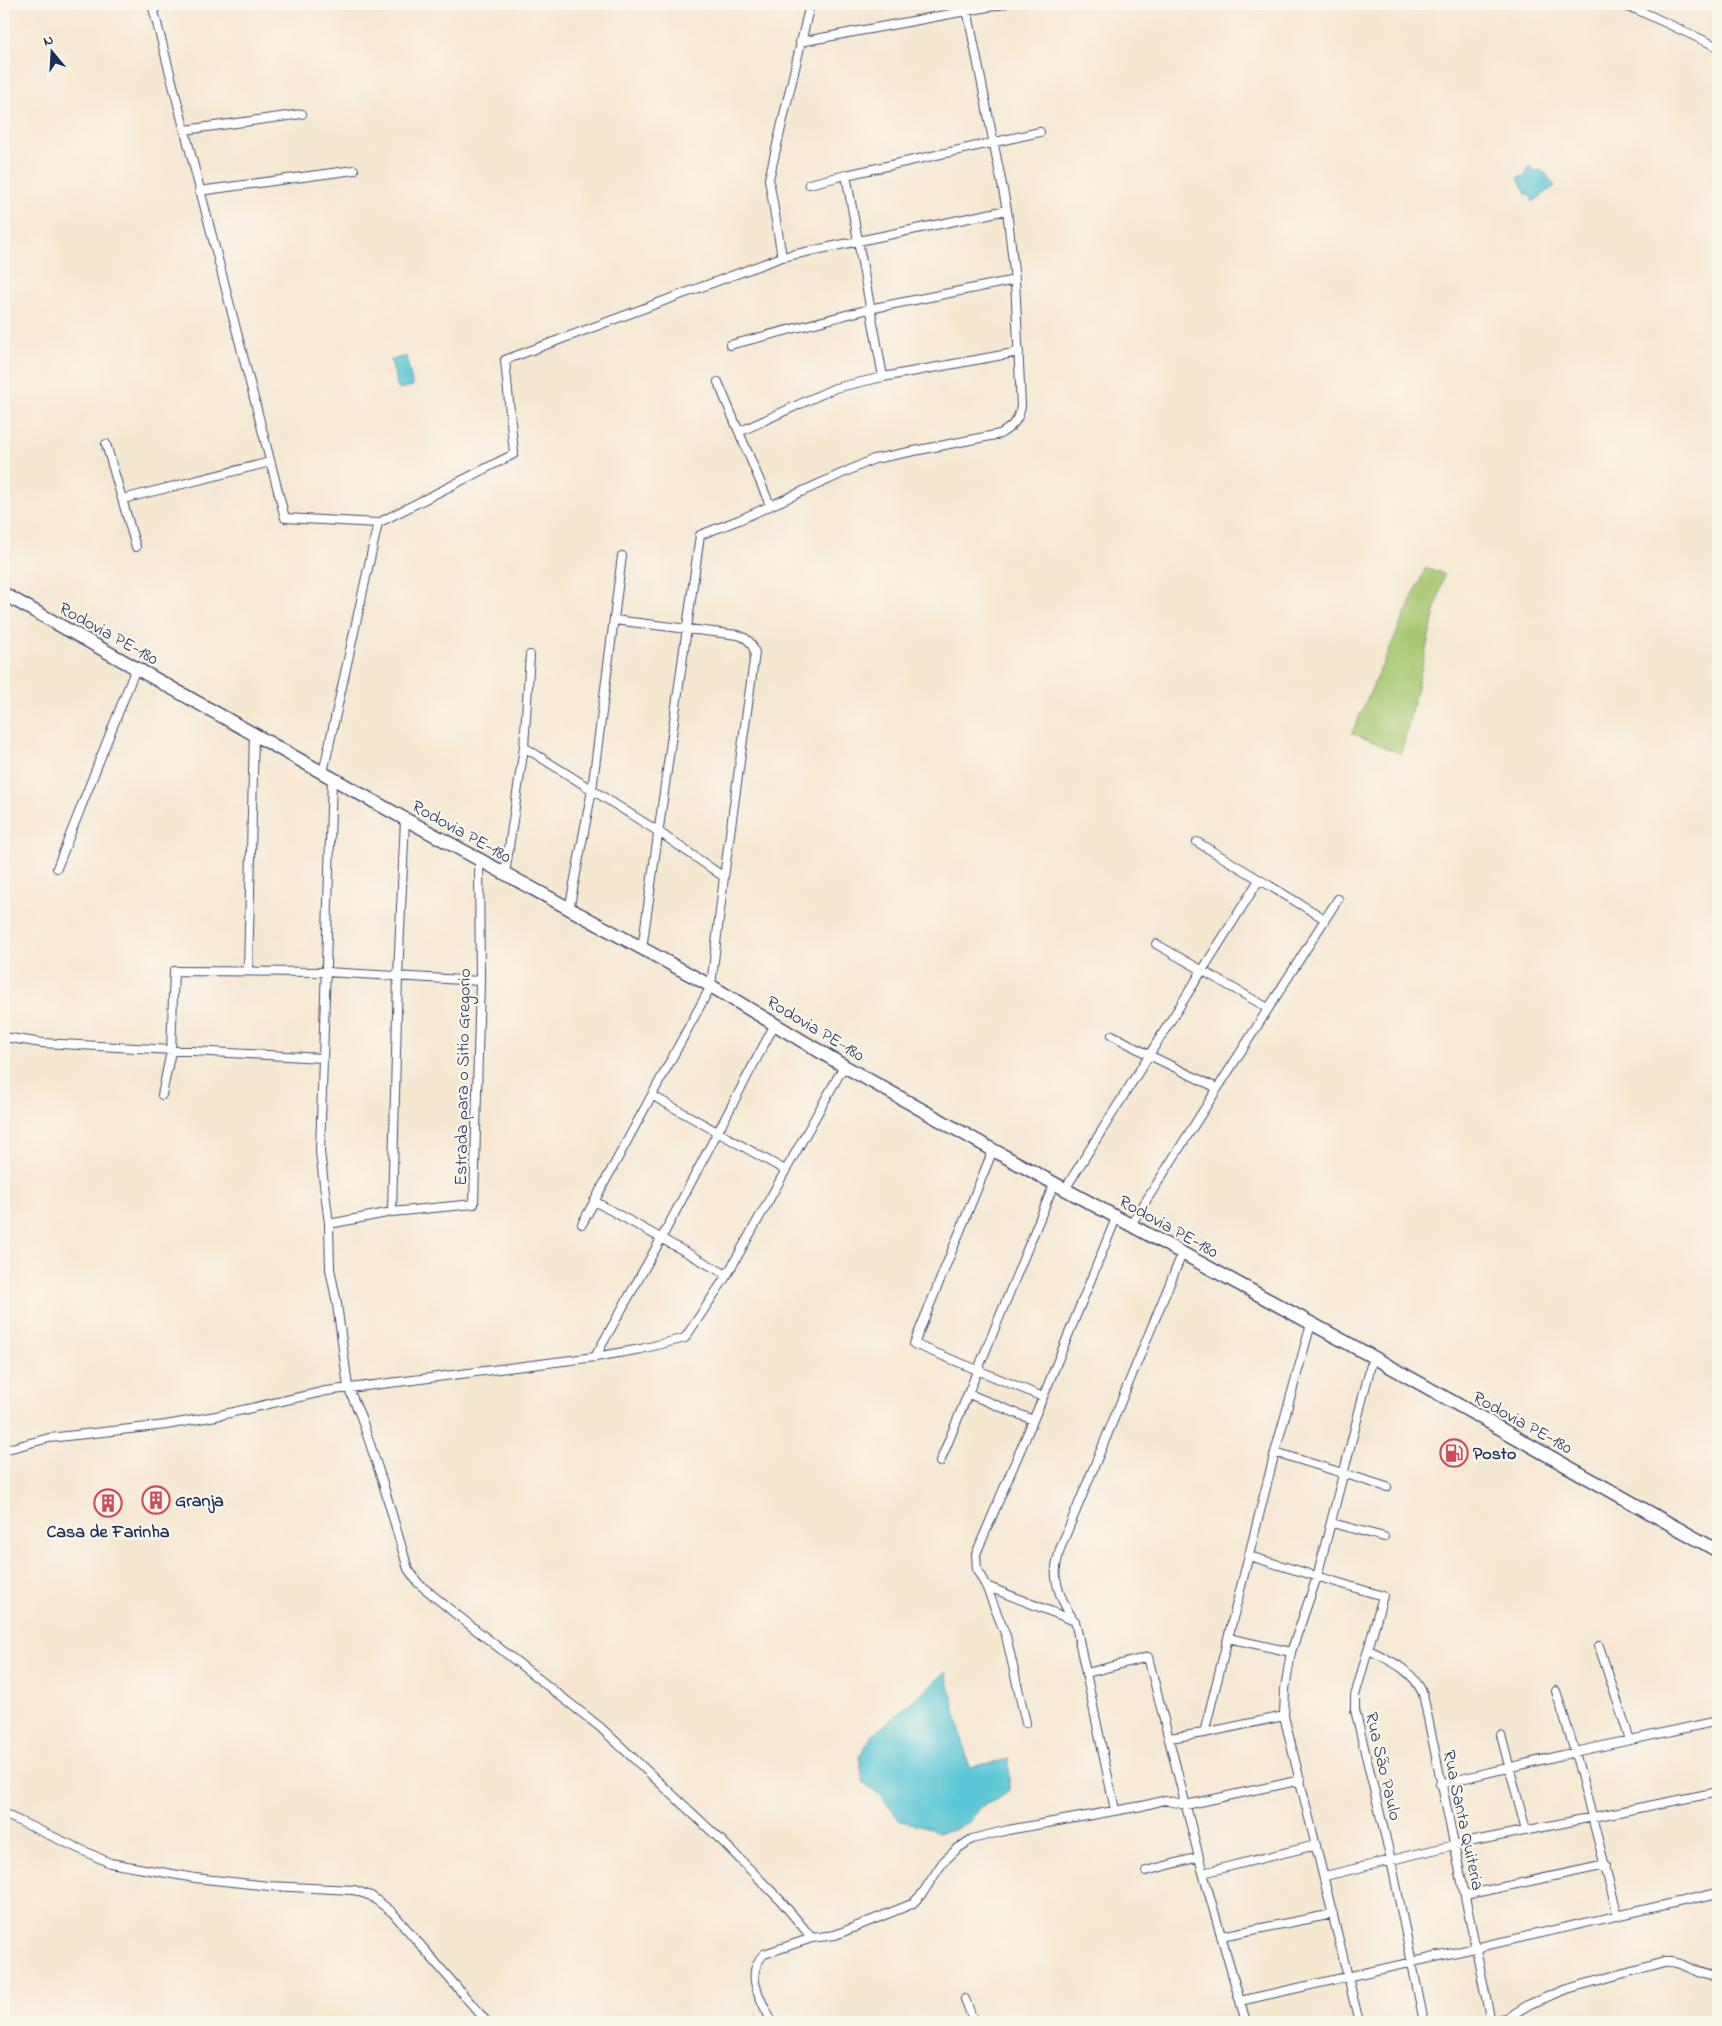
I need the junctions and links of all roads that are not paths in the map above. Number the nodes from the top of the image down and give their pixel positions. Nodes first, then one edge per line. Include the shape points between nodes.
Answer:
1 (152, 4) edge
2 (810, 4) edge
3 (1004, 4) edge
4 (1616, 4) edge
5 (967, 7) edge
6 (800, 42) junction
7 (1718, 47) edge
8 (302, 114) dead end
9 (185, 130) junction
10 (1040, 132) dead end
11 (994, 142) junction
12 (354, 170) dead end
13 (846, 175) junction
14 (809, 184) dead end
15 (199, 191) junction
16 (1007, 210) junction
17 (858, 243) junction
18 (782, 258) junction
19 (1015, 280) junction
20 (870, 309) junction
21 (730, 345) dead end
22 (1019, 352) junction
23 (883, 377) junction
24 (718, 382) dead end
25 (739, 432) junction
26 (106, 444) dead end
27 (270, 462) junction
28 (123, 499) junction
29 (770, 505) junction
30 (378, 523) junction
31 (136, 547) dead end
32 (622, 556) dead end
33 (4, 594) edge
34 (614, 620) junction
35 (686, 629) junction
36 (530, 655) dead end
37 (136, 668) junction
38 (254, 734) junction
39 (524, 747) junction
40 (328, 776) junction
41 (592, 790) junction
42 (404, 819) junction
43 (659, 832) junction
44 (1197, 842) dead end
45 (479, 860) junction
46 (57, 868) dead end
47 (505, 874) junction
48 (724, 877) junction
49 (1259, 880) junction
50 (1338, 899) dead end
51 (569, 910) junction
52 (1325, 920) junction
53 (1156, 944) dead end
54 (642, 949) junction
55 (248, 971) junction
56 (1202, 971) junction
57 (326, 972) junction
58 (398, 976) junction
59 (480, 981) junction
60 (711, 986) junction
61 (1268, 1008) junction
62 (775, 1024) junction
63 (1112, 1035) dead end
64 (4, 1037) edge
65 (171, 1051) junction
66 (1149, 1056) junction
67 (323, 1058) junction
68 (844, 1066) junction
69 (1217, 1088) junction
70 (162, 1095) dead end
71 (653, 1096) junction
72 (718, 1132) junction
73 (993, 1150) junction
74 (785, 1170) junction
75 (1060, 1186) junction
76 (594, 1201) junction
77 (392, 1212) junction
78 (1116, 1218) junction
79 (329, 1224) junction
80 (582, 1224) dead end
81 (1130, 1226) junction
82 (661, 1239) junction
83 (1182, 1254) junction
84 (727, 1275) junction
85 (1311, 1324) junction
86 (595, 1357) junction
87 (1373, 1357) junction
88 (979, 1370) junction
89 (348, 1387) junction
90 (969, 1394) junction
91 (1043, 1397) junction
92 (1033, 1420) junction
93 (4, 1450) edge
94 (1275, 1452) junction
95 (940, 1462) dead end
96 (1344, 1474) junction
97 (1387, 1487) dead end
98 (1332, 1523) junction
99 (1384, 1537) dead end
100 (1718, 1551) edge
101 (1249, 1556) junction
102 (1317, 1577) junction
103 (986, 1586) junction
104 (1075, 1621) junction
105 (1228, 1638) junction
106 (1599, 1646) dead end
107 (1368, 1650) junction
108 (1292, 1652) junction
109 (1087, 1673) junction
110 (1556, 1691) dead end
111 (1284, 1716) junction
112 (1718, 1721) edge
113 (1026, 1723) dead end
114 (1204, 1733) junction
115 (1501, 1735) dead end
116 (1169, 1738) junction
117 (1630, 1740) junction
118 (1575, 1752) junction
119 (1509, 1768) junction
120 (1301, 1780) junction
121 (1440, 1784) junction
122 (1718, 1792) edge
123 (1186, 1805) junction
124 (1115, 1810) junction
125 (4, 1814) edge
126 (1593, 1819) junction
127 (1526, 1831) junction
128 (1316, 1845) junction
129 (1454, 1845) junction
130 (1199, 1857) junction
131 (1391, 1860) junction
132 (1606, 1865) junction
133 (1146, 1871) dead end
134 (1203, 1873) junction
135 (1325, 1876) junction
136 (1718, 1893) edge
137 (1465, 1895) junction
138 (1333, 1914) junction
139 (1618, 1916) junction
140 (1221, 1936) junction
141 (812, 1938) junction
142 (1476, 1947) junction
143 (1411, 1962) junction
144 (1718, 1976) edge
145 (1348, 1978) junction
146 (965, 1999) dead end
147 (1240, 2001) junction
148 (487, 2022) edge
149 (772, 2022) edge
150 (974, 2022) edge
151 (1246, 2022) edge
152 (1359, 2022) edge
153 (1424, 2022) edge
154 (1489, 2022) edge

1 - 9 street
2 - 6 street
3 - 5 street
4 - 7 street via 1638,10
5 - 6 street
5 - 11 street
6 - 18 street via 769,179
8 - 9 street
9 - 15 street
10 - 11 street
11 - 13 street
11 - 16 street
12 - 15 street
13 - 14 street
13 - 17 street
15 - 27 street
16 - 17 street
16 - 19 street
17 - 18 street
17 - 20 street
18 - 30 street via 505,360 514,454
19 - 20 street
19 - 22 street
20 - 21 street
20 - 23 street
22 - 23 street
22 - 29 street via 1020,411 1014,424 1005,431 994,436 874,459
23 - 25 street via 835,388
24 - 25 street
25 - 29 street
26 - 28 street
27 - 28 street
27 - 30 street via 285,518
28 - 31 street
29 - 35 street via 700,535
30 - 40 street
32 - 34 street
33 - 37 main road, Rodovia PE-180
34 - 35 street
34 - 41 street
35 - 43 street
35 - 48 street via 745,637 755,653
36 - 39 street
37 - 38 main road, Rodovia PE-180
37 - 46 street
38 - 40 main road, Rodovia PE-180
38 - 55 street
39 - 41 street
39 - 47 street
40 - 42 main road, Rodovia PE-180
40 - 57 street
41 - 43 street
41 - 51 street
42 - 45 main road, Rodovia PE-180
42 - 58 street
43 - 48 street
43 - 54 street
44 - 49 street
45 - 47 main road, Rodovia PE-180
45 - 59 street, Estrada para o Sitio Gregorio
47 - 51 main road, Rodovia PE-180
48 - 60 street
49 - 52 street
49 - 56 street
50 - 52 street
51 - 54 main road, Rodovia PE-180
52 - 61 street
53 - 56 street
54 - 60 main road, Rodovia PE-180
55 - 57 street
55 - 65 street via 174,971
56 - 61 street
56 - 66 street
57 - 58 street
57 - 67 street
58 - 59 street
58 - 77 street
59 - 77 street, Estrada para o Sitio Gregorio via 474,1204
60 - 62 main road, Rodovia PE-180
60 - 71 street
61 - 69 street
62 - 68 main road, Rodovia PE-180
62 - 72 street
63 - 66 street
64 - 65 street via 42,1043
65 - 67 street
65 - 70 street
66 - 69 street
66 - 75 street
67 - 79 street via 320,1152
68 - 73 main road, Rodovia PE-180
68 - 74 street
69 - 81 street
71 - 72 street
71 - 76 street
72 - 74 street
72 - 82 street
73 - 75 main road, Rodovia PE-180
73 - 88 street via 914,1344
74 - 84 street
75 - 78 main road, Rodovia PE-180
75 - 88 street
76 - 80 street
76 - 82 street
77 - 79 street, Estrada para o Sitio Gregorio
78 - 81 main road, Rodovia PE-180
78 - 91 street
79 - 89 street via 330,1269
81 - 83 main road, Rodovia PE-180
82 - 84 street
82 - 86 street
83 - 85 main road, Rodovia PE-180
83 - 104 street via 1060,1549 1056,1580
84 - 86 street via 685,1338
85 - 87 main road, Rodovia PE-180
85 - 94 street
86 - 89 street
87 - 96 street
87 - 100 main road, Rodovia PE-180
88 - 90 street
88 - 91 street
89 - 93 street via 182,1422 50,1438
89 - 141 street via 367,1435 412,1577 600,1727 722,1841
90 - 92 street
90 - 95 street
91 - 92 street
92 - 103 street via 976,1554 977,1570
94 - 96 street
94 - 101 street
96 - 97 street
96 - 98 street
98 - 99 street
98 - 102 street
101 - 102 street, Rua São Paulo
101 - 105 street
102 - 107 street, Rua São Paulo via 1383,1596
102 - 108 street
103 - 104 street
103 - 113 street via 1006,1636
104 - 109 street
105 - 108 street
105 - 114 street
106 - 117 street
107 - 121 street, Rua Santa Quiteria via 1402,1668 1421,1689
107 - 131 street, Rua São Paulo via 1355,1696 1355,1710
108 - 111 street
109 - 116 street via 1148,1657
109 - 124 street
110 - 118 street
111 - 114 street
111 - 120 street
112 - 117 street
114 - 116 street
115 - 119 street
116 - 123 street
117 - 118 street
118 - 119 street
118 - 126 street
119 - 121 street
119 - 127 street
120 - 123 street
120 - 128 street
121 - 129 street, Rua Santa Quiteria
122 - 126 street
123 - 124 street via 1165,1800
123 - 130 street
124 - 141 street via 972,1839 943,1862 912,1904 835,1935
125 - 148 street via 110,1863 195,1878 364,1893 392,1912
126 - 127 street
126 - 132 street
127 - 129 street
128 - 134 street
128 - 135 street
129 - 131 street
129 - 137 street, Rua Santa Quiteria
130 - 133 street
130 - 134 street
131 - 135 street
131 - 143 street, Rua São Paulo
132 - 137 street
132 - 139 street
134 - 140 street
135 - 138 street
136 - 139 street
137 - 142 street, Rua Santa Quiteria
138 - 140 street
138 - 145 street
139 - 142 street
140 - 147 street
141 - 149 street via 764,1954 758,1960 754,1971 755,1983
142 - 143 street
142 - 154 street, Rua Santa Quiteria
143 - 145 street
143 - 153 street, Rua São Paulo
144 - 154 street via 1696,1972 1677,1962 1664,1962 1567,1989 1530,2004 1507,2018
145 - 147 street
145 - 152 street
146 - 150 street
147 - 151 street

